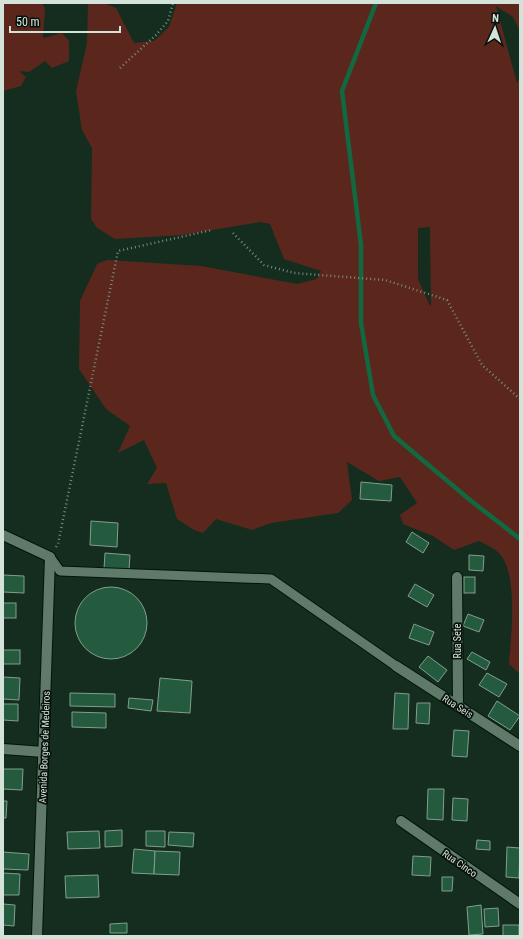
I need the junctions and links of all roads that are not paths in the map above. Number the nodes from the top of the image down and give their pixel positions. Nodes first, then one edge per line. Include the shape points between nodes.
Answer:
1 (3, 535) edge
2 (50, 557) junction
3 (457, 577) dead end
4 (396, 666) joint
5 (458, 705) junction
6 (520, 746) edge
7 (3, 749) edge
8 (44, 752) junction
9 (401, 821) dead end
10 (520, 904) edge
11 (37, 936) edge

1 - 2 street
2 - 4 lane via 60,570 271,579
2 - 8 street, Avenida Borges de Medeiros
3 - 5 street, Rua Sete
4 - 5 street, Rua Seis
5 - 6 street, Rua Seis
7 - 8 street
8 - 11 street, Avenida Borges de Medeiros
9 - 10 street, Rua Cinco

